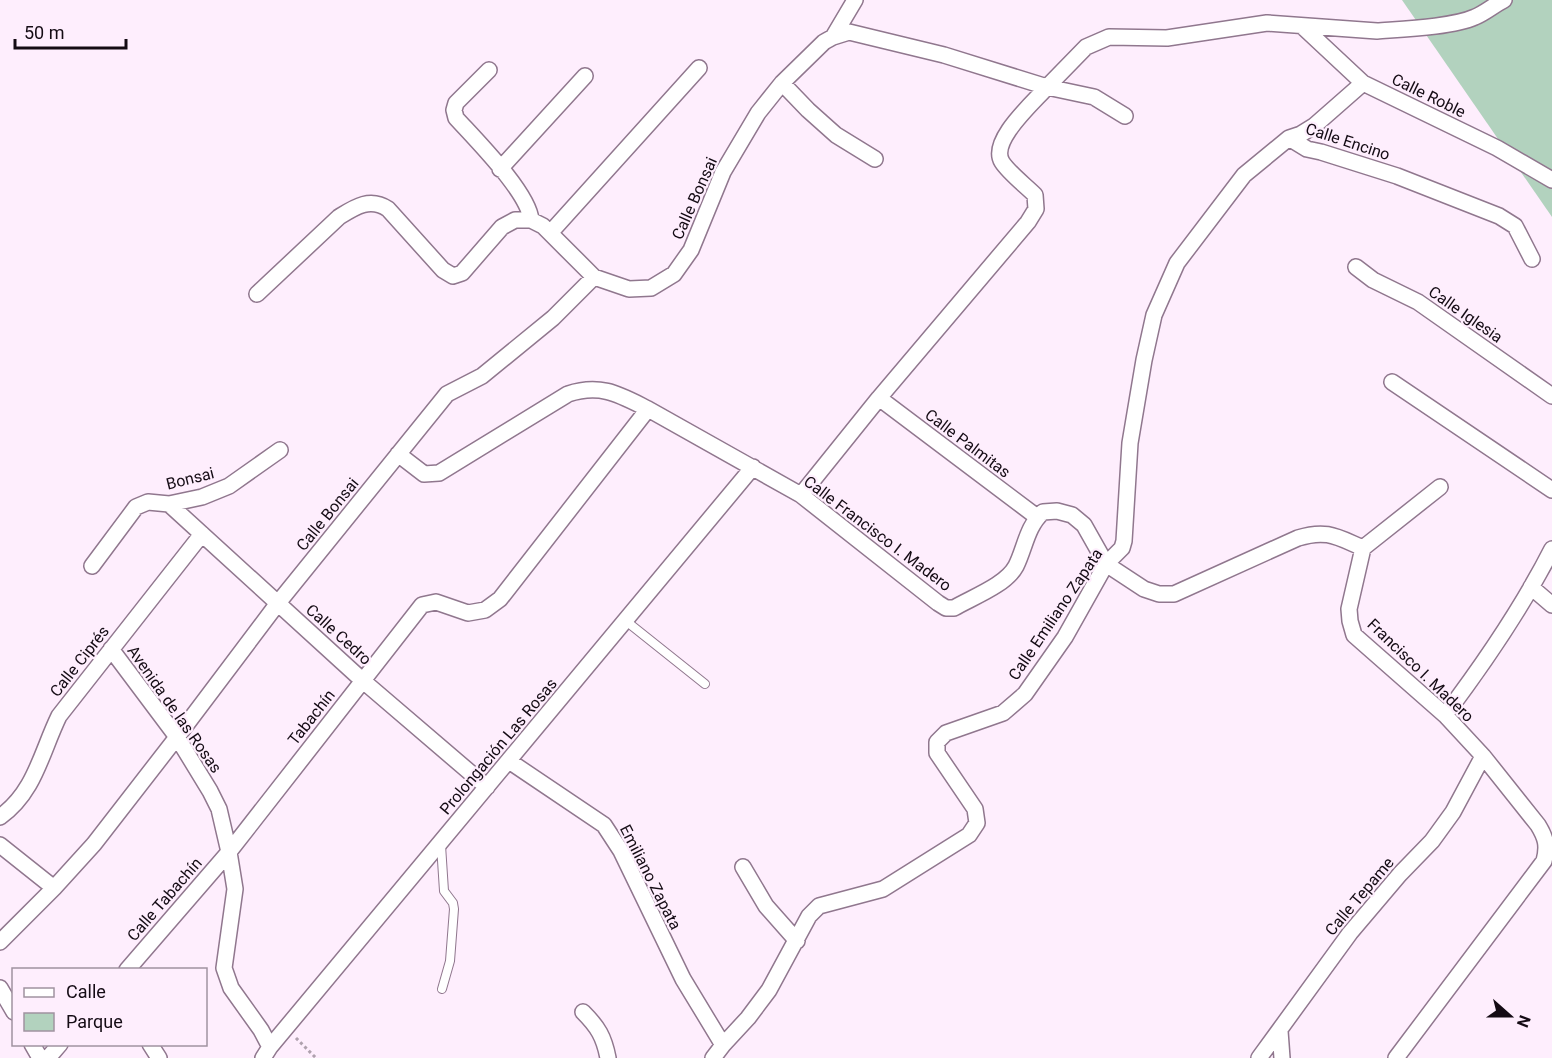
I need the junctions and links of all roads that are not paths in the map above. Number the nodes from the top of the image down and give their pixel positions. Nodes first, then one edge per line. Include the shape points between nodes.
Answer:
1 (855, 0) edge
2 (1503, 0) edge
3 (1302, 26) junction
4 (833, 37) junction
5 (699, 68) dead end
6 (489, 70) dead end
7 (585, 76) dead end
8 (782, 83) junction
9 (1363, 83) junction
10 (1047, 87) junction
11 (1125, 116) dead end
12 (1289, 138) junction
13 (875, 159) dead end
14 (500, 169) junction
15 (1552, 180) edge
16 (531, 220) junction
17 (551, 232) junction
18 (1532, 260) dead end
19 (1356, 267) dead end
20 (594, 277) junction
21 (257, 294) dead end
22 (1392, 382) dead end
23 (1552, 396) edge
24 (879, 398) junction
25 (648, 410) junction
26 (280, 450) dead end
27 (398, 454) junction
28 (753, 467) junction
29 (1440, 487) dead end
30 (1552, 490) edge
31 (801, 495) junction
32 (169, 504) junction
33 (1037, 517) junction
34 (202, 534) junction
35 (1363, 548) junction
36 (1552, 549) edge
37 (1106, 564) junction
38 (92, 566) dead end
39 (1531, 587) junction
40 (278, 603) junction
41 (1552, 605) edge
42 (626, 621) junction
43 (111, 649) junction
44 (362, 680) junction
45 (705, 684) dead end
46 (1445, 715) junction
47 (177, 737) junction
48 (1483, 756) junction
49 (509, 761) junction
50 (487, 787) junction
51 (0, 817) edge
52 (441, 843) junction
53 (0, 845) edge
54 (1550, 849) edge
55 (229, 852) junction
56 (743, 867) dead end
57 (54, 888) junction
58 (796, 941) junction
59 (0, 942) edge
60 (128, 968) edge
61 (0, 988) edge
62 (442, 989) dead end
63 (12, 1009) edge
64 (583, 1012) dead end
65 (1280, 1031) junction
66 (723, 1045) junction
67 (58, 1046) edge
68 (266, 1052) edge
69 (48, 1058) edge
70 (608, 1058) edge
71 (713, 1058) edge
72 (1258, 1058) edge
73 (1282, 1058) edge
74 (1396, 1058) edge

1 - 4 street
2 - 3 street via 1463,21 1396,30
3 - 9 street, Calle Roble
3 - 10 street via 1267,23 1167,38 1109,37 1086,47
4 - 8 street, Calle Bonsai
4 - 10 street via 860,35 945,55
5 - 17 street
6 - 14 street via 456,103 454,111
7 - 14 street
8 - 13 street via 836,135
8 - 20 street, Calle Bonsai via 758,113 723,172 691,250 674,274 651,288 629,289
9 - 12 street, Calle Emiliano Zapata via 1314,126
9 - 15 street, Calle Roble via 1497,148
10 - 11 street via 1094,97
10 - 24 street via 1007,132 999,147 1001,161 1035,195 1036,209
12 - 18 street, Calle Encino via 1307,149 1396,176 1499,216 1515,226
12 - 37 street, Calle Emiliano Zapata via 1244,175 1177,264 1165,289 1154,315 1132,432 1124,541
14 - 16 street via 527,204
16 - 17 street
16 - 21 street via 515,220 502,226 462,273 453,276 443,270 388,208 369,203 339,218
17 - 20 street
19 - 23 street, Calle Iglesia via 1418,302
20 - 27 street, Calle Bonsai via 553,318 482,376 447,394
22 - 30 street
24 - 31 street
24 - 33 street, Calle Palmitas
25 - 27 street, Calle Francisco I. Madero via 602,389 584,389 568,394 439,473 424,474
25 - 28 street, Calle Francisco I. Madero
25 - 44 street, Tabachín via 500,599 484,610 468,613 436,602 422,605
26 - 32 street, Bonsai via 230,486
27 - 40 street, Calle Bonsai
28 - 31 street, Calle Francisco I. Madero
28 - 42 street, Prolongación Las Rosas
29 - 35 street
31 - 33 street, Calle Francisco I. Madero via 946,608 954,608 1008,577
32 - 34 street, Calle Cedro
32 - 38 street, Bonsai via 148,502 136,507
33 - 37 street via 1042,512 1058,511 1072,515 1084,525
34 - 40 street, Calle Cedro
34 - 43 street, Calle Ciprés
35 - 37 street via 1315,532 1174,594 1144,588
35 - 46 street, Francisco I. Madero via 1350,609 1354,635
36 - 39 street
37 - 58 street, Calle Emiliano Zapata via 1065,637 1025,694 1003,712 946,734 937,742 937,753 975,809 977,823 969,835 883,889 819,906
39 - 41 street
39 - 46 street via 1479,670
40 - 44 street, Calle Cedro
40 - 47 street, Calle Bonsai
42 - 45 lane
42 - 49 street, Prolongación Las Rosas
43 - 47 street, Avenida de las Rosas
43 - 51 street, Calle Ciprés via 58,716 30,783 12,809
44 - 50 street, Calle Cedro
44 - 55 street, Tabachín
46 - 48 street, Francisco I. Madero
47 - 55 street, Avenida de las Rosas via 219,809
47 - 57 street, Calle Bonsai via 94,844
48 - 54 street, Francisco I. Madero via 1538,825
48 - 65 street, Calle Tepame via 1432,842 1350,933
49 - 50 street, Prolongación Las Rosas
49 - 66 street, Emiliano Zapata via 604,825 621,851 683,979
50 - 52 street, Prolongación Las Rosas
52 - 62 lane via 444,891 454,909 450,961
52 - 68 street, Prolongación Las Rosas
53 - 57 street
54 - 74 street
55 - 60 street, Calle Tabachín
55 - 68 street, Avenida de las Rosas via 235,889 224,968 231,988 261,1030
56 - 58 street via 766,906
57 - 59 street, Calle Bonsai
58 - 66 street, Calle Emiliano Zapata via 769,990
61 - 63 street
64 - 70 street via 598,1027
65 - 72 street, Calle Tepame
65 - 73 street
66 - 71 street, Calle Emiliano Zapata
67 - 69 street

